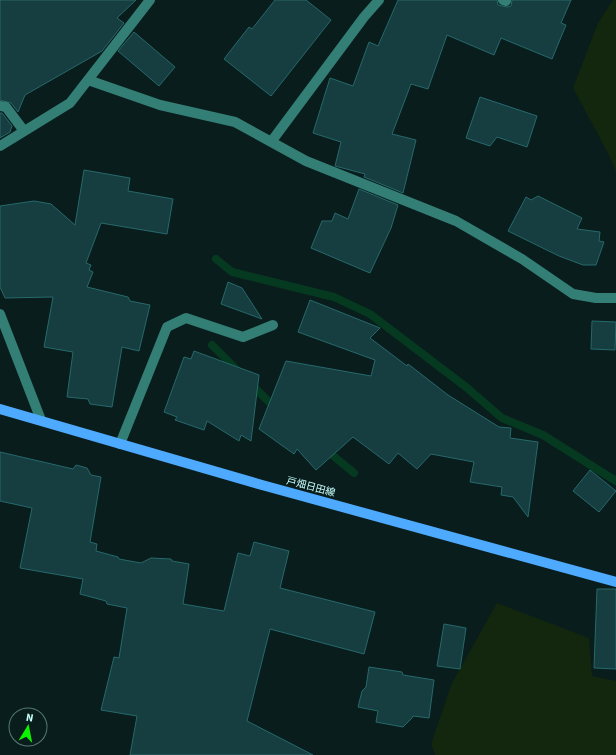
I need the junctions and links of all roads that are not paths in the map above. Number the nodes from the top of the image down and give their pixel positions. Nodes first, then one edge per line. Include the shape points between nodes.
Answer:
1 (150, 0) edge
2 (379, 0) edge
3 (88, 80) junction
4 (0, 106) edge
5 (24, 131) junction
6 (271, 142) junction
7 (0, 146) edge
8 (616, 298) edge
9 (0, 314) edge
10 (273, 325) dead end
11 (0, 410) edge
12 (41, 420) junction
13 (120, 444) junction
14 (616, 582) edge

1 - 3 street
2 - 6 street
3 - 5 street via 70,103
3 - 6 street via 160,106 235,122
4 - 5 street via 6,107
5 - 7 street
6 - 8 street via 306,161 456,221 522,259 573,294
9 - 12 street
10 - 13 street via 243,336 186,318 167,327
11 - 12 main road, 戸畑日田線
12 - 13 main road, 戸畑日田線
13 - 14 main road, 戸畑日田線

